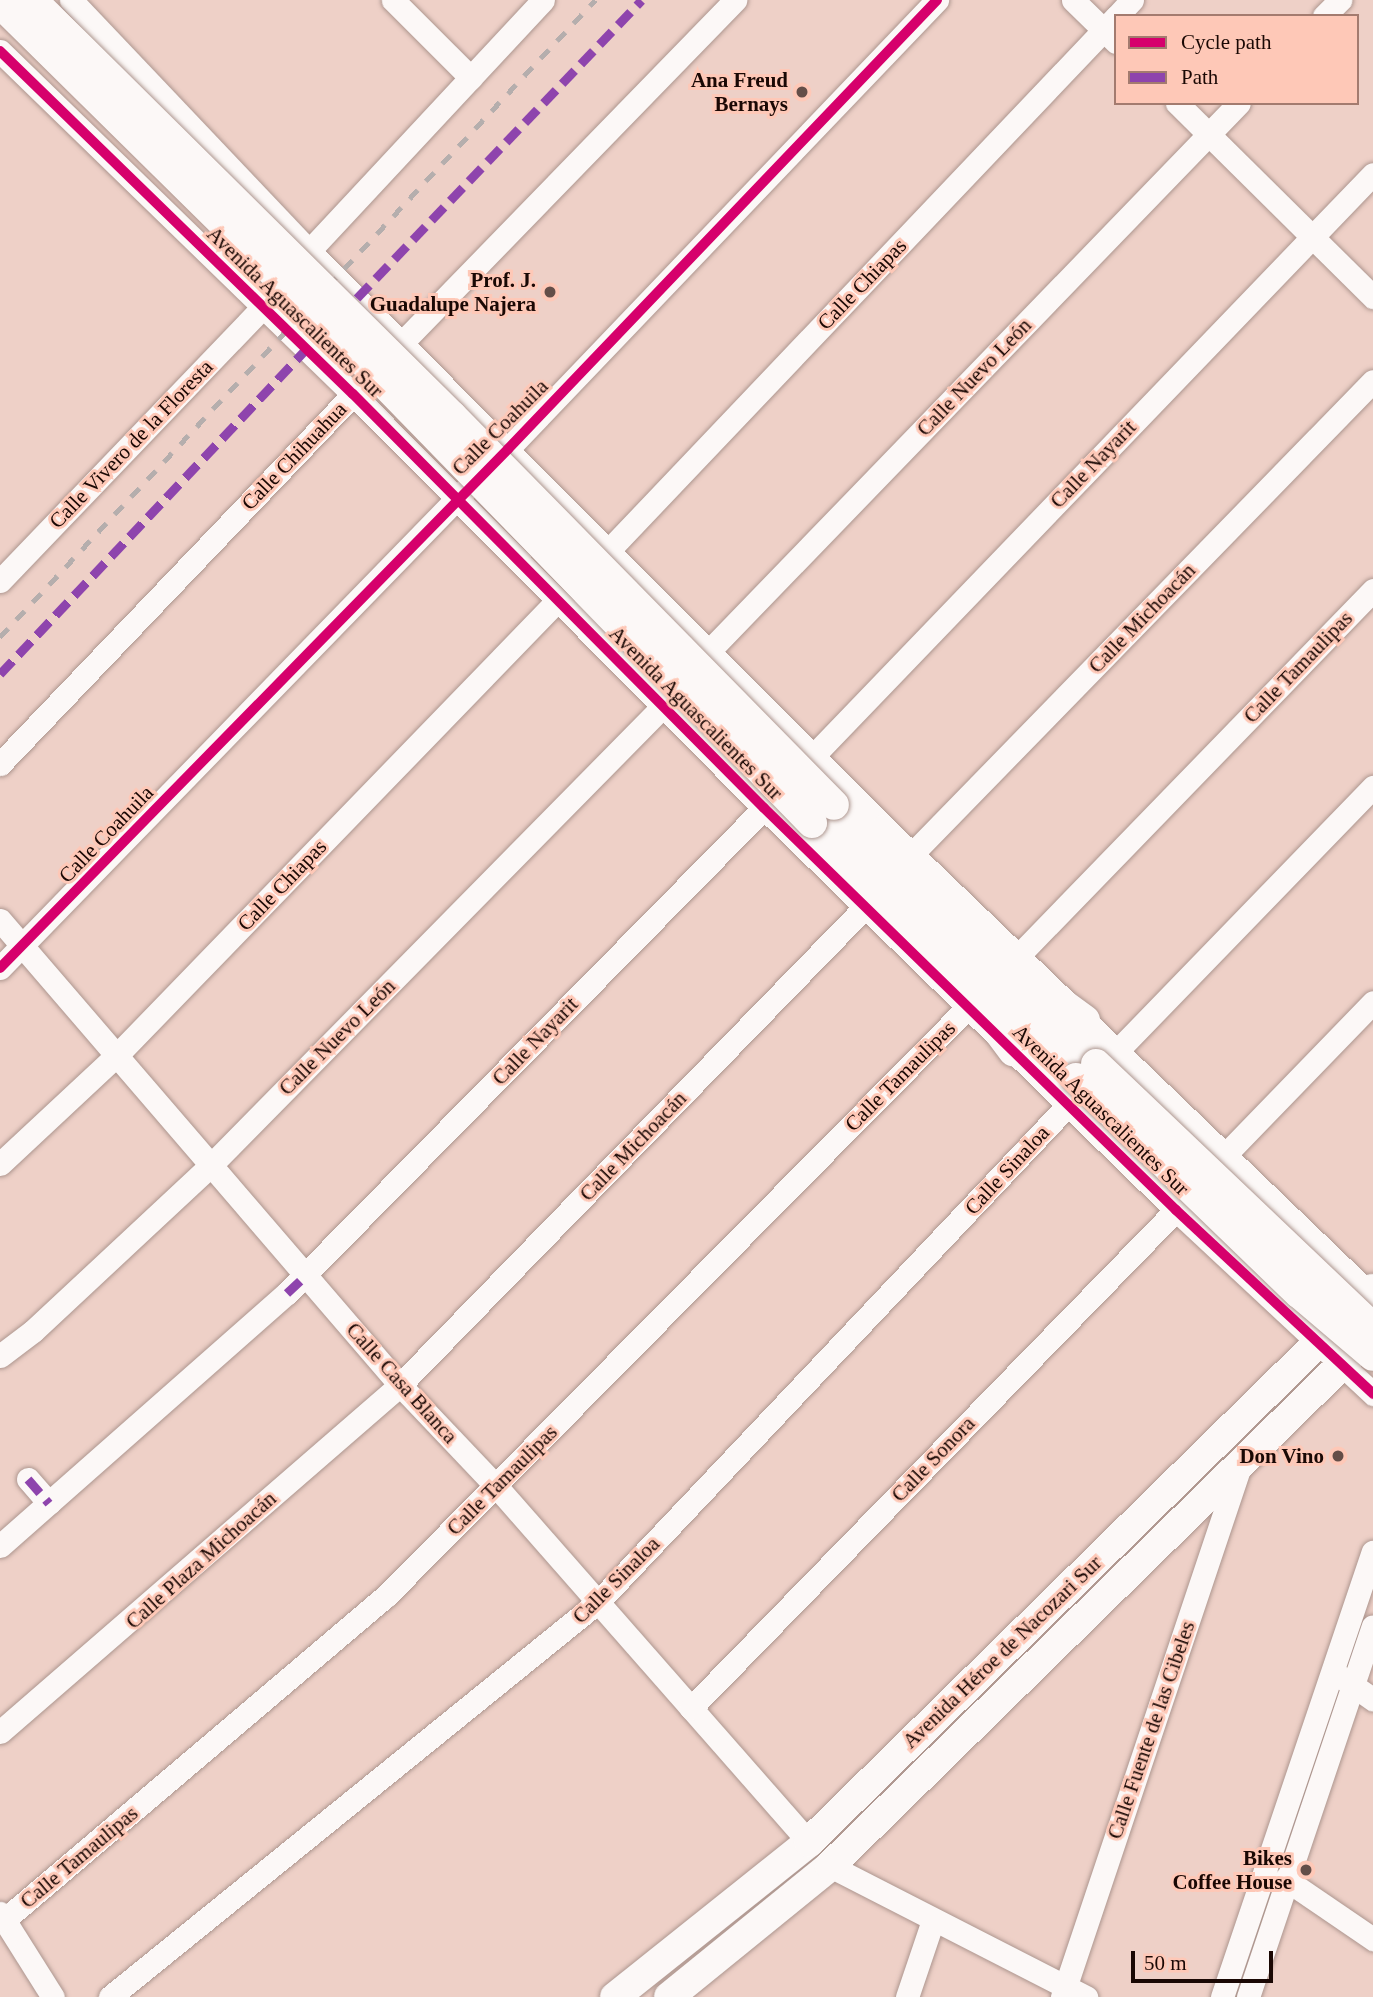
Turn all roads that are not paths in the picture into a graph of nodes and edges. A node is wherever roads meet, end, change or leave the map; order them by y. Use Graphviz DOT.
graph roads {
  1 [pos="32,0"];
  2 [pos="71,0"];
  3 [pos="393,0"];
  4 [pos="544,0"];
  5 [pos="735,0"];
  6 [pos="937,0"];
  7 [pos="1073,0"];
  8 [pos="1340,0"];
  9 [pos="0,3"];
  10 [pos="1326,14"];
  11 [pos="1113,26"];
  12 [pos="0,51"];
  13 [pos="471,78"];
  14 [pos="1179,105"];
  15 [pos="1238,105"];
  16 [pos="1209,135"];
  17 [pos="221,158"];
  18 [pos="1373,174"];
  19 [pos="167,213"];
  20 [pos="1312,237"];
  21 [pos="309,251"];
  22 [pos="1373,297"];
  23 [pos="263,307"];
  24 [pos="402,343"];
  25 [pos="1373,382"];
  26 [pos="353,394"];
  27 [pos="508,449"];
  28 [pos="456,499"];
  29 [pos="608,551"];
  30 [pos="0,581"];
  31 [pos="1373,590"];
  32 [pos="557,601"];
  33 [pos="709,652"];
  34 [pos="663,706"];
  35 [pos="814,755"];
  36 [pos="0,764"];
  37 [pos="1373,787"];
  38 [pos="764,808"];
  39 [pos="823,814"];
  40 [pos="912,854"];
  41 [pos="865,907"];
  42 [pos="0,920"];
  43 [pos="24,948"];
  44 [pos="962,953"];
  45 [pos="1018,956"];
  46 [pos="0,968"];
  47 [pos="1373,1002"];
  48 [pos="968,1007"];
  49 [pos="1085,1020"];
  50 [pos="1013,1051"];
  51 [pos="118,1054"];
  52 [pos="1089,1074"];
  53 [pos="1224,1156"];
  54 [pos="213,1163"];
  55 [pos="0,1164"];
  56 [pos="1176,1210"];
  57 [pos="1331,1258"];
  58 [pos="306,1275"];
  59 [pos="1372,1293"];
  60 [pos="1287,1316"];
  61 [pos="1373,1331"];
  62 [pos="1317,1344"];
  63 [pos="0,1356"];
  64 [pos="1373,1356"];
  65 [pos="1340,1366"];
  66 [pos="400,1385"];
  67 [pos="1373,1394"];
  68 [pos="1240,1463"];
  69 [pos="28,1479"];
  70 [pos="496,1486"];
  71 [pos="49,1503"];
  72 [pos="0,1546"];
  73 [pos="1373,1552"];
  74 [pos="598,1602"];
  75 [pos="1373,1626"];
  76 [pos="1332,1670"];
  77 [pos="1354,1685"];
  78 [pos="1373,1699"];
  79 [pos="691,1708"];
  80 [pos="0,1732"];
  81 [pos="809,1842"];
  82 [pos="830,1866"];
  83 [pos="1285,1879"];
  84 [pos="2,1917"];
  85 [pos="933,1920"];
  86 [pos="751,1929"];
  87 [pos="1373,1939"];
  88 [pos="1063,1992"];
  89 [pos="53,1997"];
  90 [pos="110,1997"];
  91 [pos="615,1997"];
  92 [pos="669,1997"];
  93 [pos="907,1997"];
  94 [pos="1086,1997"];
  95 [pos="1222,1997"];
  96 [pos="1248,1997"];
  1 -- 39 [label="main road, Avenida Aguascalientes Sur, bridge"];
  2 -- 17 [label="street, Avenida Aguascalientes Sur"];
  3 -- 13 [label="street"];
  4 -- 13 [label="street"];
  5 -- 24 [label="street, Calle Chihuahua"];
  6 -- 27 [label="street, Calle Coahuila"];
  7 -- 11 [label="street"];
  8 -- 10 [label="street"];
  9 -- 39 [label="main road, Avenida Aguascalientes Sur, bridge"];
  11 -- 29 [label="street, Calle Chiapas"];
  12 -- 19 [label="street, Avenida Aguascalientes Sur"];
  13 -- 21 [label="street"];
  14 -- 16 [label="street"];
  15 -- 16 [label="street, Calle Nuevo León"];
  16 -- 20 [label="street"];
  16 -- 33 [label="street, Calle Nuevo León"];
  17 -- 19 [label="street"];
  17 -- 21 [label="street, Avenida Aguascalientes Sur"];
  18 -- 20 [label="street, Calle Nayarit"];
  19 -- 23 [label="street, Avenida Aguascalientes Sur"];
  20 -- 22 [label="street"];
  20 -- 35 [label="street, Calle Nayarit"];
  21 -- 24 [label="street, Avenida Aguascalientes Sur"];
  23 -- 26 [label="street, Avenida Aguascalientes Sur"];
  23 -- 30 [label="street, Calle Vivero de la Floresta"];
  24 -- 26 [label="street, Calle Chihuahua"];
  24 -- 27 [label="street, Avenida Aguascalientes Sur"];
  25 -- 40 [label="street, Calle Michoacán"];
  26 -- 28 [label="street, Avenida Aguascalientes Sur"];
  26 -- 36 [label="street, Calle Chihuahua"];
  27 -- 28 [label="street, Calle Coahuila"];
  27 -- 29 [label="street, Avenida Aguascalientes Sur"];
  28 -- 32 [label="street, Avenida Aguascalientes Sur"];
  28 -- 43 [label="street, Calle Coahuila"];
  29 -- 33 [label="street, Avenida Aguascalientes Sur"];
  31 -- 45 [label="street, Calle Tamaulipas"];
  32 -- 34 [label="street, Avenida Aguascalientes Sur"];
  32 -- 51 [label="street, Calle Chiapas"];
  33 -- 35 [label="street, Avenida Aguascalientes Sur"];
  34 -- 38 [label="street, Avenida Aguascalientes Sur"];
  34 -- 54 [label="street, Calle Nuevo León"];
  35 -- 40 [label="street, Avenida Aguascalientes Sur"];
  37 -- 52 [label="street, Calle Sinaloa"];
  38 -- 41 [label="street, Avenida Aguascalientes Sur"];
  38 -- 58 [label="street, Calle Nayarit"];
  39 -- 44 [label="main road, Avenida Aguascalientes Sur"];
  40 -- 45 [label="street, Avenida Aguascalientes Sur"];
  41 -- 48 [label="street, Avenida Aguascalientes Sur"];
  41 -- 66 [label="street, Calle Michoacán"];
  42 -- 43 [label="street, Calle Casa Blanca"];
  43 -- 46 [label="street, Calle Coahuila"];
  43 -- 51 [label="street, Calle Casa Blanca"];
  44 -- 49 [label="main road"];
  44 -- 50 [label="main road"];
  44 -- 52 [label="main road, Avenida Aguascalientes Sur"];
  45 -- 49 [label="street, Avenida Aguascalientes Sur"];
  47 -- 53 [label="street"];
  48 -- 50 [label="street, Avenida Aguascalientes Sur"];
  48 -- 70 [label="street, Calle Tamaulipas"];
  49 -- 52 [label="street, Avenida Aguascalientes Sur"];
  50 -- 52 [label="street, Avenida Aguascalientes Sur"];
  51 -- 54 [label="street, Calle Casa Blanca"];
  51 -- 55 [label="street, Calle Chiapas"];
  52 -- 53 [label="street, Avenida Aguascalientes Sur"];
  52 -- 56 [label="street, Avenida Aguascalientes Sur"];
  52 -- 61 [label="main road, Avenida Aguascalientes Sur, bridge"];
  52 -- 64 [label="main road, Avenida Aguascalientes Sur, bridge"];
  52 -- 74 [label="street, Calle Sinaloa"];
  53 -- 57 [label="street, Avenida Aguascalientes Sur"];
  54 -- 58 [label="street, Calle Casa Blanca"];
  54 -- 63 [label="street, Calle Nuevo León"];
  56 -- 60 [label="street, Avenida Aguascalientes Sur"];
  56 -- 79 [label="street, Calle Sonora"];
  57 -- 59 [label="street, Avenida Aguascalientes Sur"];
  57 -- 60 [label="street"];
  58 -- 66 [label="street, Calle Casa Blanca"];
  58 -- 71 [label="street, Calle Nayarit"];
  59 -- 62 [label="main road, Avenida Héroe de Nacozari Sur"];
  60 -- 62 [label="street, Avenida Aguascalientes Sur"];
  61 -- 65 [label="main road, Avenida Héroe de Nacozari Sur"];
  62 -- 65 [label="street, Avenida Aguascalientes Sur"];
  62 -- 81 [label="main road, Avenida Héroe de Nacozari Sur"];
  65 -- 67 [label="street, Avenida Aguascalientes Sur"];
  65 -- 68 [label="main road, Avenida Héroe de Nacozari Sur"];
  66 -- 70 [label="street, Calle Casa Blanca"];
  66 -- 80 [label="street, Calle Plaza Michoacán"];
  68 -- 82 [label="main road, Avenida Héroe de Nacozari Sur"];
  68 -- 88 [label="street, Calle Fuente de las Cibeles"];
  69 -- 71 [label="street"];
  70 -- 74 [label="street, Calle Casa Blanca"];
  70 -- 84 [label="street, Calle Tamaulipas"];
  71 -- 72 [label="street, Calle Nayarit"];
  73 -- 76 [label="street"];
  74 -- 79 [label="street, Calle Casa Blanca"];
  74 -- 90 [label="street, Calle Sinaloa"];
  75 -- 77 [label="street"];
  76 -- 77 [label="street"];
  76 -- 95 [label="street"];
  77 -- 78 [label="street"];
  77 -- 83 [label="street"];
  79 -- 81 [label="street, Calle Casa Blanca"];
  81 -- 86 [label="main road"];
  81 -- 91 [label="main road, Avenida Héroe de Nacozari Sur"];
  82 -- 85 [label="street"];
  82 -- 86 [label="main road, Avenida Héroe de Nacozari Sur"];
  83 -- 87 [label="street"];
  83 -- 96 [label="street"];
  84 -- 89 [label="street"];
  85 -- 88 [label="street"];
  85 -- 93 [label="street"];
  86 -- 92 [label="main road, Avenida Héroe de Nacozari Sur"];
  88 -- 94 [label="street"];
}
